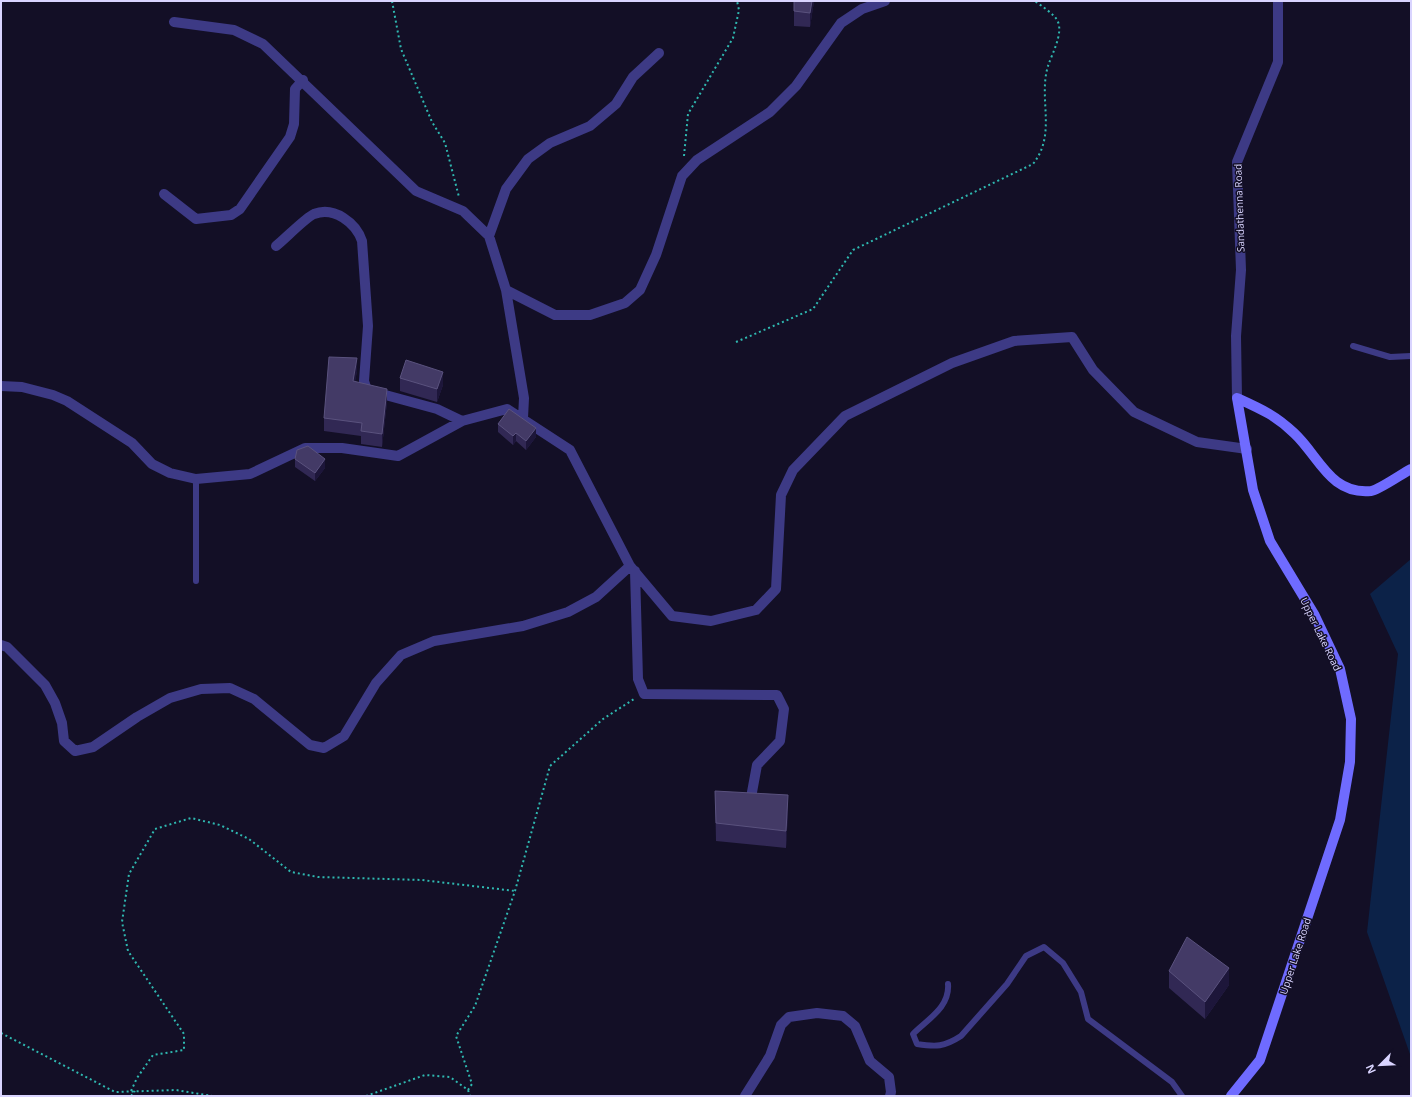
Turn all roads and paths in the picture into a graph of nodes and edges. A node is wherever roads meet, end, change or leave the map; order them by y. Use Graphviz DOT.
graph roads {
  1 [pos="392,1"];
  2 [pos="737,1"];
  3 [pos="885,1"];
  4 [pos="1035,1"];
  5 [pos="1278,1"];
  6 [pos="174,22"];
  7 [pos="658,53"];
  8 [pos="302,80"];
  9 [pos="682,176"];
  10 [pos="164,194"];
  11 [pos="463,211"];
  12 [pos="489,236"];
  13 [pos="276,246"];
  14 [pos="506,290"];
  15 [pos="736,342"];
  16 [pos="1353,346"];
  17 [pos="1411,356"];
  18 [pos="1,386"];
  19 [pos="1237,398"];
  20 [pos="523,418"];
  21 [pos="462,421"];
  22 [pos="1247,449"];
  23 [pos="1411,469"];
  24 [pos="196,479"];
  25 [pos="632,569"];
  26 [pos="196,581"];
  27 [pos="1,645"];
  28 [pos="644,694"];
  29 [pos="750,803"];
  30 [pos="515,891"];
  31 [pos="948,984"];
  32 [pos="1,1033"];
  33 [pos="468,1090"];
  34 [pos="131,1091"];
  35 [pos="135,1091"];
  36 [pos="131,1096"];
  37 [pos="212,1096"];
  38 [pos="366,1096"];
  39 [pos="470,1096"];
  40 [pos="745,1096"];
  41 [pos="890,1096"];
  42 [pos="1182,1096"];
  43 [pos="1231,1096"];
  1 -- 11 [label="path"];
  2 -- 9 [label="path"];
  3 -- 9 [label="street"];
  4 -- 15 [label="path"];
  5 -- 19 [label="street, Sandathenna Road"];
  6 -- 8 [label="street"];
  7 -- 12 [label="street"];
  8 -- 10 [label="street"];
  8 -- 11 [label="street"];
  9 -- 14 [label="street"];
  11 -- 12 [label="street"];
  12 -- 14 [label="street"];
  13 -- 21 [label="street"];
  14 -- 20 [label="street"];
  16 -- 17 [label="lane"];
  18 -- 24 [label="street"];
  19 -- 22 [label="street, Upper Lake Road"];
  19 -- 23 [label="street"];
  20 -- 21 [label="street"];
  20 -- 25 [label="street"];
  21 -- 24 [label="street"];
  22 -- 25 [label="street"];
  22 -- 43 [label="street, Upper Lake Road"];
  24 -- 26 [label="lane"];
  25 -- 27 [label="street"];
  25 -- 28 [label="street"];
  28 -- 29 [label="street"];
  28 -- 30 [label="path"];
  30 -- 33 [label="path"];
  30 -- 34 [label="path"];
  31 -- 42 [label="lane"];
  32 -- 34 [label="path"];
  33 -- 38 [label="path"];
  33 -- 39 [label="path"];
  34 -- 35 [label="path"];
  35 -- 36 [label="path"];
  35 -- 37 [label="path"];
  40 -- 41 [label="street"];
}
